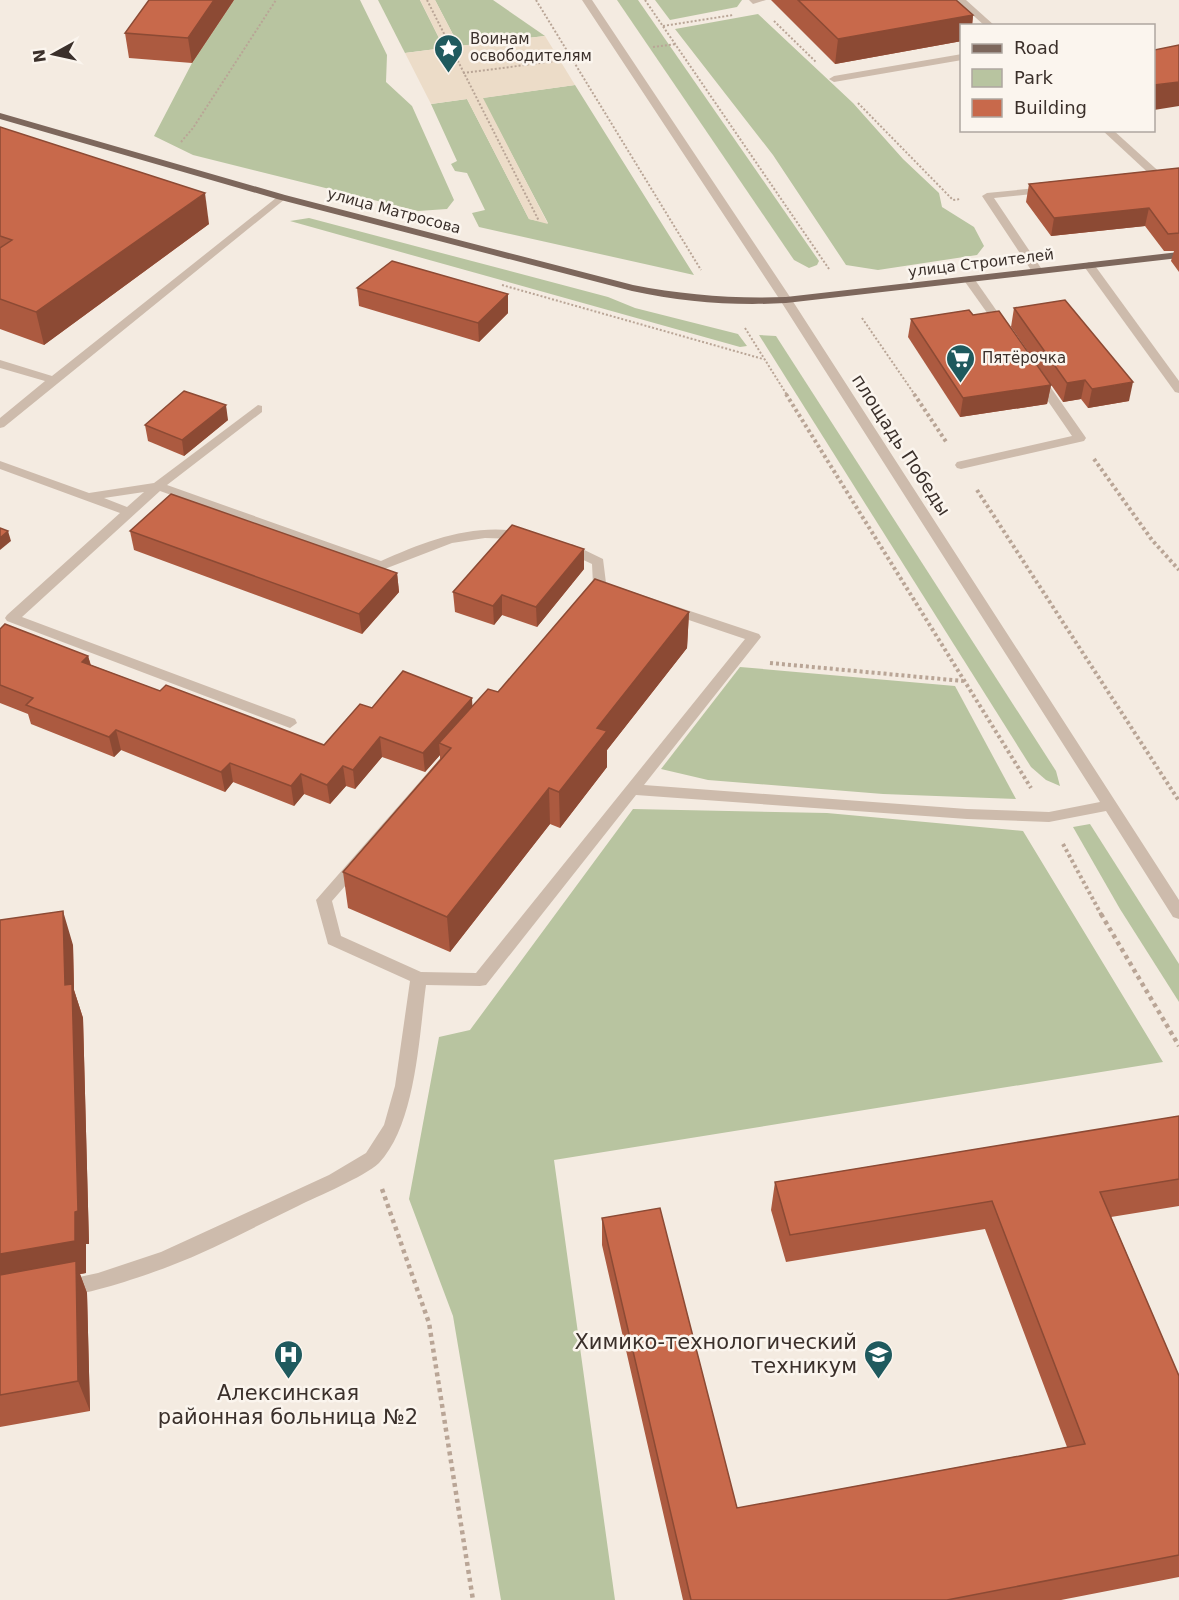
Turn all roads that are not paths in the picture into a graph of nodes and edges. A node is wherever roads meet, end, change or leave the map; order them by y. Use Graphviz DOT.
graph roads {
  1 [pos="587,0"];
  2 [pos="961,0"];
  3 [pos="988,24"];
  4 [pos="960,57"];
  5 [pos="834,80"];
  6 [pos="0,116"];
  7 [pos="1109,132"];
  8 [pos="1160,179"];
  9 [pos="1057,189"];
  10 [pos="281,197"];
  11 [pos="1179,255"];
  12 [pos="1089,265"];
  13 [pos="1037,271"];
  14 [pos="969,279"];
  15 [pos="786,300"];
  16 [pos="1014,343"];
  17 [pos="0,364"];
  18 [pos="1034,372"];
  19 [pos="53,380"];
  20 [pos="1179,389"];
  21 [pos="258,409"];
  22 [pos="0,424"];
  23 [pos="0,465"];
  24 [pos="961,465"];
  25 [pos="158,486"];
  26 [pos="89,497"];
  27 [pos="129,512"];
  28 [pos="600,585"];
  29 [pos="290,723"];
  30 [pos="631,789"];
  31 [pos="1110,805"];
  32 [pos="1179,913"];
  33 [pos="419,978"];
  34 [pos="45,1291"];
  1 -- 15 [label="street, площадь Победы"];
  2 -- 3 [label="street"];
  4 -- 5 [label="street"];
  6 -- 10 [label="main road, улица Матросова"];
  7 -- 8 [label="street"];
  9 -- 13 [label="street"];
  10 -- 15 [label="main road, улица Матросова"];
  10 -- 19 [label="street"];
  11 -- 12 [label="main road, улица Строителей"];
  12 -- 13 [label="main road, улица Строителей"];
  12 -- 20 [label="street"];
  13 -- 14 [label="main road, улица Строителей"];
  14 -- 15 [label="main road, улица Строителей"];
  14 -- 16 [label="street"];
  15 -- 31 [label="street, площадь Победы"];
  17 -- 19 [label="street"];
  18 -- 24 [label="street"];
  19 -- 22 [label="street"];
  21 -- 25 [label="street"];
  23 -- 26 [label="street"];
  25 -- 26 [label="street"];
  25 -- 27 [label="street"];
  25 -- 28 [label="street"];
  26 -- 27 [label="street"];
  27 -- 29 [label="street"];
  28 -- 30 [label="street"];
  28 -- 33 [label="street"];
  30 -- 31 [label="street"];
  30 -- 33 [label="street"];
  31 -- 32 [label="street, площадь Победы"];
  33 -- 34 [label="street"];
}
